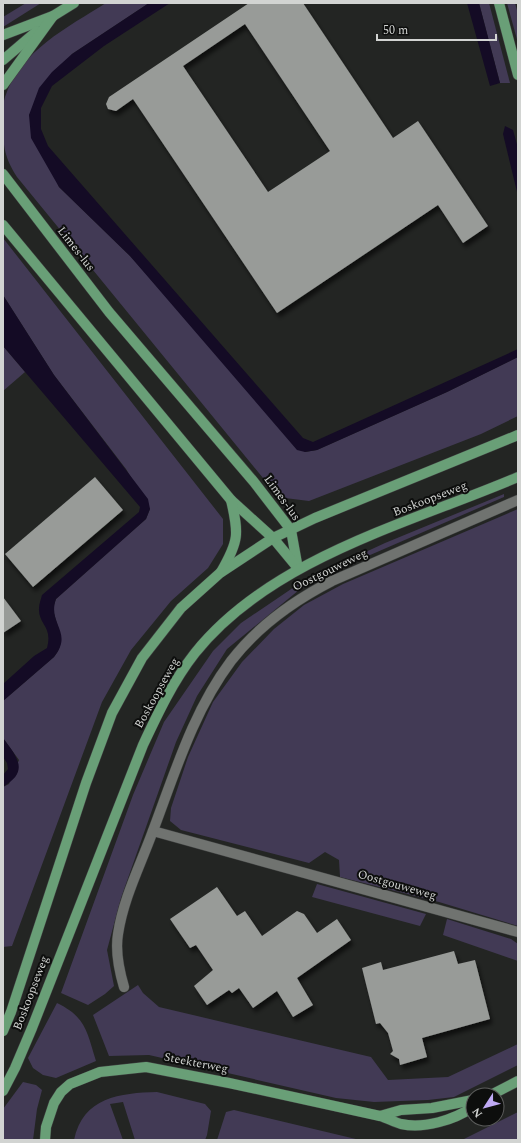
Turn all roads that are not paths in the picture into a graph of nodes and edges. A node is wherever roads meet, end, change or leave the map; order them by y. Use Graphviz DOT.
graph roads {
  1 [pos="74,3"];
  2 [pos="498,3"];
  3 [pos="53,16"];
  4 [pos="6,35"];
  5 [pos="3,60"];
  6 [pos="518,75"];
  7 [pos="3,85"];
  8 [pos="3,174"];
  9 [pos="3,225"];
  10 [pos="518,435"];
  11 [pos="518,478"];
  12 [pos="231,500"];
  13 [pos="518,500"];
  14 [pos="291,530"];
  15 [pos="273,538"];
  16 [pos="298,569"];
  17 [pos="220,573"];
  18 [pos="153,831"];
  19 [pos="518,932"];
  20 [pos="124,987"];
  21 [pos="3,1031"];
  22 [pos="518,1081"];
  23 [pos="505,1088"];
  24 [pos="3,1091"];
  25 [pos="465,1102"];
  26 [pos="465,1112"];
  27 [pos="380,1116"];
  28 [pos="45,1140"];
  1 -- 3 [label="main road"];
  2 -- 6 [label="main road"];
  3 -- 4 [label="main road"];
  3 -- 5 [label="main road"];
  3 -- 7 [label="main road"];
  8 -- 14 [label="main road, Limes-lus"];
  9 -- 12 [label="main road"];
  10 -- 14 [label="main road, Boskoopseweg"];
  11 -- 16 [label="main road, Boskoopseweg"];
  12 -- 15 [label="main road"];
  12 -- 17 [label="main road"];
  13 -- 18 [label="street, Oostgouweweg"];
  14 -- 15 [label="main road, Boskoopseweg"];
  14 -- 16 [label="main road, Limes-lus"];
  15 -- 16 [label="main road"];
  15 -- 17 [label="main road, Boskoopseweg"];
  16 -- 24 [label="main road, Boskoopseweg"];
  17 -- 21 [label="main road, Boskoopseweg"];
  18 -- 19 [label="street, Oostgouweweg"];
  18 -- 20 [label="street, Oostgouweweg"];
  22 -- 23 [label="main road"];
  25 -- 27 [label="main road, Steekterweg"];
  26 -- 27 [label="main road, Steekterweg"];
  27 -- 28 [label="main road, Steekterweg"];
}
